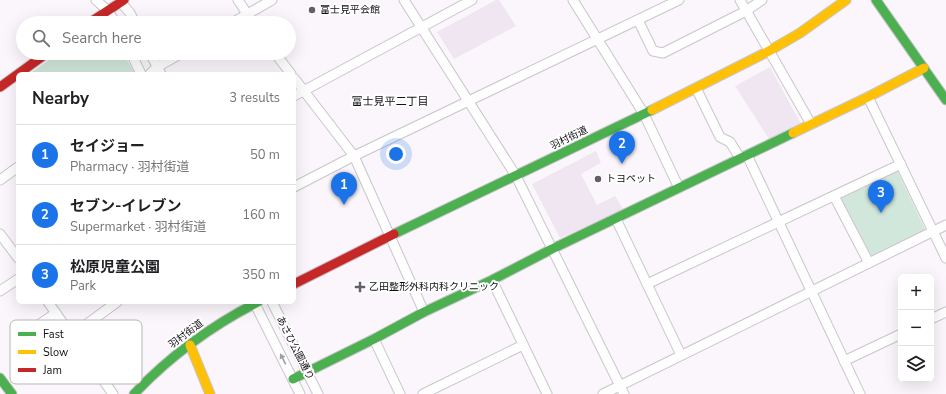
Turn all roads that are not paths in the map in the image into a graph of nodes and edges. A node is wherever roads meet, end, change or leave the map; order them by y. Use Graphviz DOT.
graph roads {
  1 [pos="96,0"];
  2 [pos="238,0"];
  3 [pos="272,0"];
  4 [pos="404,0"];
  5 [pos="472,0"];
  6 [pos="573,0"];
  7 [pos="679,0"];
  8 [pos="740,0"];
  9 [pos="762,0"];
  10 [pos="846,0"];
  11 [pos="876,0"];
  12 [pos="121,1"];
  13 [pos="107,10"];
  14 [pos="746,11"];
  15 [pos="247,14"];
  16 [pos="99,16"];
  17 [pos="111,16"];
  18 [pos="132,16"];
  19 [pos="244,16"];
  20 [pos="638,20"];
  21 [pos="421,27"];
  22 [pos="598,39"];
  23 [pos="769,51"];
  24 [pos="40,60"];
  25 [pos="135,60"];
  26 [pos="154,60"];
  27 [pos="173,60"];
  28 [pos="280,60"];
  29 [pos="924,68"];
  30 [pos="28,71"];
  31 [pos="159,71"];
  32 [pos="141,72"];
  33 [pos="289,72"];
  34 [pos="16,78"];
  35 [pos="296,81"];
  36 [pos="0,87"];
  37 [pos="696,88"];
  38 [pos="304,91"];
  39 [pos="296,95"];
  40 [pos="868,96"];
  41 [pos="946,100"];
  42 [pos="470,102"];
  43 [pos="644,114"];
  44 [pos="811,124"];
  45 [pos="354,156"];
  46 [pos="744,157"];
  47 [pos="901,164"];
  48 [pos="16,168"];
  49 [pos="516,176"];
  50 [pos="0,180"];
  51 [pos="296,186"];
  52 [pos="679,188"];
  53 [pos="834,196"];
  54 [pos="616,219"];
  55 [pos="778,222"];
  56 [pos="946,225"];
  57 [pos="933,232"];
  58 [pos="0,234"];
  59 [pos="389,236"];
  60 [pos="552,249"];
  61 [pos="16,255"];
  62 [pos="946,258"];
  63 [pos="869,263"];
  64 [pos="16,280"];
  65 [pos="492,280"];
  66 [pos="296,283"];
  67 [pos="647,284"];
  68 [pos="0,291"];
  69 [pos="811,291"];
  70 [pos="49,304"];
  71 [pos="114,304"];
  72 [pos="253,304"];
  73 [pos="256,304"];
  74 [pos="273,304"];
  75 [pos="424,312"];
  76 [pos="946,312"];
  77 [pos="56,313"];
  78 [pos="934,318"];
  79 [pos="46,320"];
  80 [pos="61,320"];
  81 [pos="92,320"];
  82 [pos="898,335"];
  83 [pos="374,339"];
  84 [pos="190,345"];
  85 [pos="523,345"];
  86 [pos="681,355"];
  87 [pos="844,361"];
  88 [pos="308,372"];
  89 [pos="0,378"];
  90 [pos="293,379"];
  91 [pos="106,384"];
  92 [pos="622,390"];
  93 [pos="12,394"];
  94 [pos="113,394"];
  95 [pos="134,394"];
  96 [pos="210,394"];
  97 [pos="300,394"];
  98 [pos="318,394"];
  99 [pos="400,394"];
  100 [pos="423,394"];
  101 [pos="547,394"];
  102 [pos="603,394"];
  103 [pos="860,394"];
  1 -- 13 [label="street"];
  2 -- 15 [label="street"];
  3 -- 15 [label="street"];
  4 -- 21 [label="street"];
  5 -- 21 [label="street"];
  6 -- 22 [label="street"];
  7 -- 20 [label="street"];
  8 -- 14 [label="street"];
  9 -- 14 [label="street"];
  10 -- 23 [label="street, 羽村街道"];
  11 -- 29 [label="street"];
  12 -- 13 [label="street"];
  12 -- 18 [label="street"];
  13 -- 16 [label="street"];
  13 -- 17 [label="street"];
  14 -- 20 [label="street"];
  14 -- 23 [label="street"];
  15 -- 19 [label="street"];
  20 -- 22 [label="street"];
  21 -- 38 [label="street"];
  21 -- 42 [label="street"];
  22 -- 42 [label="street"];
  22 -- 43 [label="street"];
  23 -- 37 [label="street, 羽村街道"];
  23 -- 44 [label="street"];
  24 -- 30 [label="street"];
  25 -- 32 [label="street"];
  26 -- 31 [label="street"];
  27 -- 31 [label="street"];
  28 -- 33 [label="street"];
  29 -- 40 [label="street"];
  29 -- 41 [label="street"];
  34 -- 36 [label="street"];
  35 -- 38 [label="street"];
  37 -- 43 [label="street, 羽村街道"];
  37 -- 46 [label="street"];
  38 -- 39 [label="street"];
  38 -- 45 [label="street"];
  40 -- 44 [label="street"];
  40 -- 47 [label="street"];
  42 -- 45 [label="street"];
  42 -- 49 [label="street"];
  43 -- 49 [label="street, 羽村街道"];
  43 -- 52 [label="street"];
  44 -- 46 [label="street"];
  45 -- 51 [label="street"];
  45 -- 59 [label="street"];
  46 -- 52 [label="street"];
  46 -- 55 [label="street"];
  47 -- 53 [label="street"];
  47 -- 57 [label="street"];
  48 -- 50 [label="street"];
  49 -- 59 [label="street, 羽村街道"];
  49 -- 60 [label="street"];
  52 -- 54 [label="street"];
  53 -- 55 [label="street"];
  53 -- 63 [label="street"];
  54 -- 60 [label="street"];
  54 -- 67 [label="street"];
  55 -- 67 [label="street"];
  55 -- 69 [label="street"];
  56 -- 57 [label="street"];
  57 -- 62 [label="street"];
  57 -- 63 [label="street"];
  58 -- 61 [label="street"];
  59 -- 66 [label="street, 羽村街道"];
  59 -- 75 [label="street"];
  60 -- 65 [label="street"];
  60 -- 92 [label="street"];
  63 -- 69 [label="street"];
  64 -- 68 [label="street"];
  65 -- 75 [label="street"];
  65 -- 85 [label="street"];
  67 -- 86 [label="street"];
  69 -- 86 [label="street"];
  69 -- 87 [label="street"];
  70 -- 77 [label="street"];
  71 -- 81 [label="street"];
  72 -- 84 [label="street, 羽村街道"];
  90 -- 73 [label="street, あさひ公園通り, one-way"];
  74 -- 88 [label="street, あさひ公園通り"];
  75 -- 83 [label="street"];
  76 -- 78 [label="street"];
  77 -- 79 [label="street"];
  77 -- 80 [label="street"];
  82 -- 87 [label="street"];
  83 -- 88 [label="street"];
  83 -- 99 [label="street"];
  84 -- 95 [label="street, 羽村街道"];
  84 -- 96 [label="street"];
  85 -- 100 [label="street"];
  85 -- 101 [label="street"];
  86 -- 92 [label="street"];
  87 -- 103 [label="street"];
  88 -- 90 [label="street"];
  88 -- 98 [label="street, あさひ公園通り"];
  89 -- 93 [label="street"];
  90 -- 97 [label="street, あさひ公園通り"];
  91 -- 94 [label="street"];
  92 -- 102 [label="street"];
}
